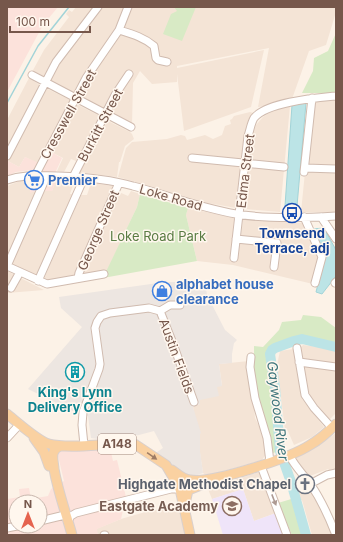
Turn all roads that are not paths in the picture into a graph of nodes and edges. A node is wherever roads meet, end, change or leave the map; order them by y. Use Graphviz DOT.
graph roads {
  1 [pos="98,7"];
  2 [pos="128,7"];
  3 [pos="118,31"];
  4 [pos="134,38"];
  5 [pos="167,62"];
  6 [pos="129,74"];
  7 [pos="32,75"];
  8 [pos="45,82"];
  9 [pos="336,96"];
  10 [pos="75,98"];
  11 [pos="312,98"];
  12 [pos="105,114"];
  13 [pos="131,128"];
  14 [pos="7,156"];
  15 [pos="192,158"];
  16 [pos="246,164"];
  17 [pos="284,167"];
  18 [pos="336,169"];
  19 [pos="35,176"];
  20 [pos="46,176"];
  21 [pos="73,177"];
  22 [pos="84,178"];
  23 [pos="7,180"];
  24 [pos="119,183"];
  25 [pos="240,214"];
  26 [pos="336,216"];
  27 [pos="304,217"];
  28 [pos="321,217"];
  29 [pos="236,239"];
  30 [pos="336,239"];
  31 [pos="234,258"];
  32 [pos="7,266"];
  33 [pos="274,268"];
  34 [pos="20,272"];
  35 [pos="104,274"];
  36 [pos="78,278"];
  37 [pos="38,281"];
  38 [pos="315,283"];
  39 [pos="11,288"];
  40 [pos="180,305"];
  41 [pos="160,311"];
  42 [pos="297,348"];
  43 [pos="251,357"];
  44 [pos="299,362"];
  45 [pos="336,367"];
  46 [pos="194,402"];
  47 [pos="7,414"];
  48 [pos="334,426"];
  49 [pos="23,427"];
  50 [pos="7,438"];
  51 [pos="84,445"];
  52 [pos="61,446"];
  53 [pos="289,455"];
  54 [pos="270,462"];
  55 [pos="166,465"];
  56 [pos="261,466"];
  57 [pos="336,473"];
  58 [pos="218,477"];
  59 [pos="57,482"];
  60 [pos="310,484"];
  61 [pos="180,489"];
  62 [pos="184,510"];
  63 [pos="67,518"];
  64 [pos="48,520"];
  65 [pos="334,525"];
  66 [pos="72,535"];
  67 [pos="190,535"];
  68 [pos="287,535"];
  69 [pos="336,535"];
  1 -- 8 [label="street"];
  2 -- 3 [label="street, Cresswell Street"];
  3 -- 4 [label="street"];
  3 -- 5 [label="street"];
  3 -- 10 [label="street, Cresswell Street"];
  6 -- 12 [label="street, Burkitt Street"];
  7 -- 8 [label="street"];
  8 -- 10 [label="street"];
  8 -- 14 [label="street"];
  9 -- 11 [label="street, Edma Street"];
  10 -- 12 [label="street"];
  10 -- 19 [label="street, Cresswell Street"];
  11 -- 16 [label="street, Edma Street"];
  11 -- 18 [label="street"];
  12 -- 13 [label="street"];
  12 -- 21 [label="street, Burkitt Street"];
  15 -- 16 [label="street"];
  16 -- 17 [label="street"];
  16 -- 25 [label="street, Edma Street"];
  19 -- 20 [label="street, Loke Road"];
  19 -- 23 [label="street, Loke Road"];
  20 -- 21 [label="street, Loke Road"];
  20 -- 32 [label="street"];
  21 -- 22 [label="street, Loke Road"];
  22 -- 24 [label="street, Loke Road"];
  22 -- 37 [label="street"];
  24 -- 25 [label="street, Loke Road"];
  24 -- 36 [label="street, George Street"];
  25 -- 27 [label="street, Loke Road"];
  25 -- 29 [label="street, Edma Street"];
  26 -- 28 [label="street, Loke Road"];
  27 -- 28 [label="street, Loke Road"];
  27 -- 38 [label="street"];
  28 -- 30 [label="street"];
  29 -- 31 [label="street, Edma Street"];
  29 -- 33 [label="street"];
  32 -- 34 [label="street"];
  34 -- 37 [label="street"];
  34 -- 39 [label="street"];
  35 -- 36 [label="street"];
  36 -- 37 [label="street"];
  40 -- 41 [label="street, Austin Fields"];
  41 -- 46 [label="street, Austin Fields"];
  41 -- 51 [label="street, Austin Fields"];
  42 -- 44 [label="street"];
  43 -- 54 [label="street"];
  44 -- 45 [label="street"];
  44 -- 48 [label="street"];
  47 -- 49 [label="main road"];
  48 -- 53 [label="main road, A148"];
  49 -- 50 [label="street"];
  49 -- 52 [label="main road"];
  49 -- 59 [label="main road"];
  51 -- 52 [label="main road, A148"];
  51 -- 55 [label="main road, A148, one-way"];
  52 -- 59 [label="main road"];
  53 -- 54 [label="main road, A148"];
  53 -- 60 [label="street"];
  54 -- 56 [label="main road, A148"];
  55 -- 58 [label="main road, A148"];
  55 -- 61 [label="main road, A148"];
  56 -- 58 [label="main road, A148"];
  56 -- 68 [label="street, one-way"];
  57 -- 60 [label="street"];
  58 -- 62 [label="main road, A148"];
  59 -- 63 [label="main road"];
  60 -- 65 [label="street"];
  61 -- 62 [label="main road, A148"];
  61 -- 63 [label="street"];
  62 -- 67 [label="main road, A148"];
  63 -- 64 [label="street"];
  63 -- 66 [label="main road"];
  65 -- 69 [label="street"];
}
